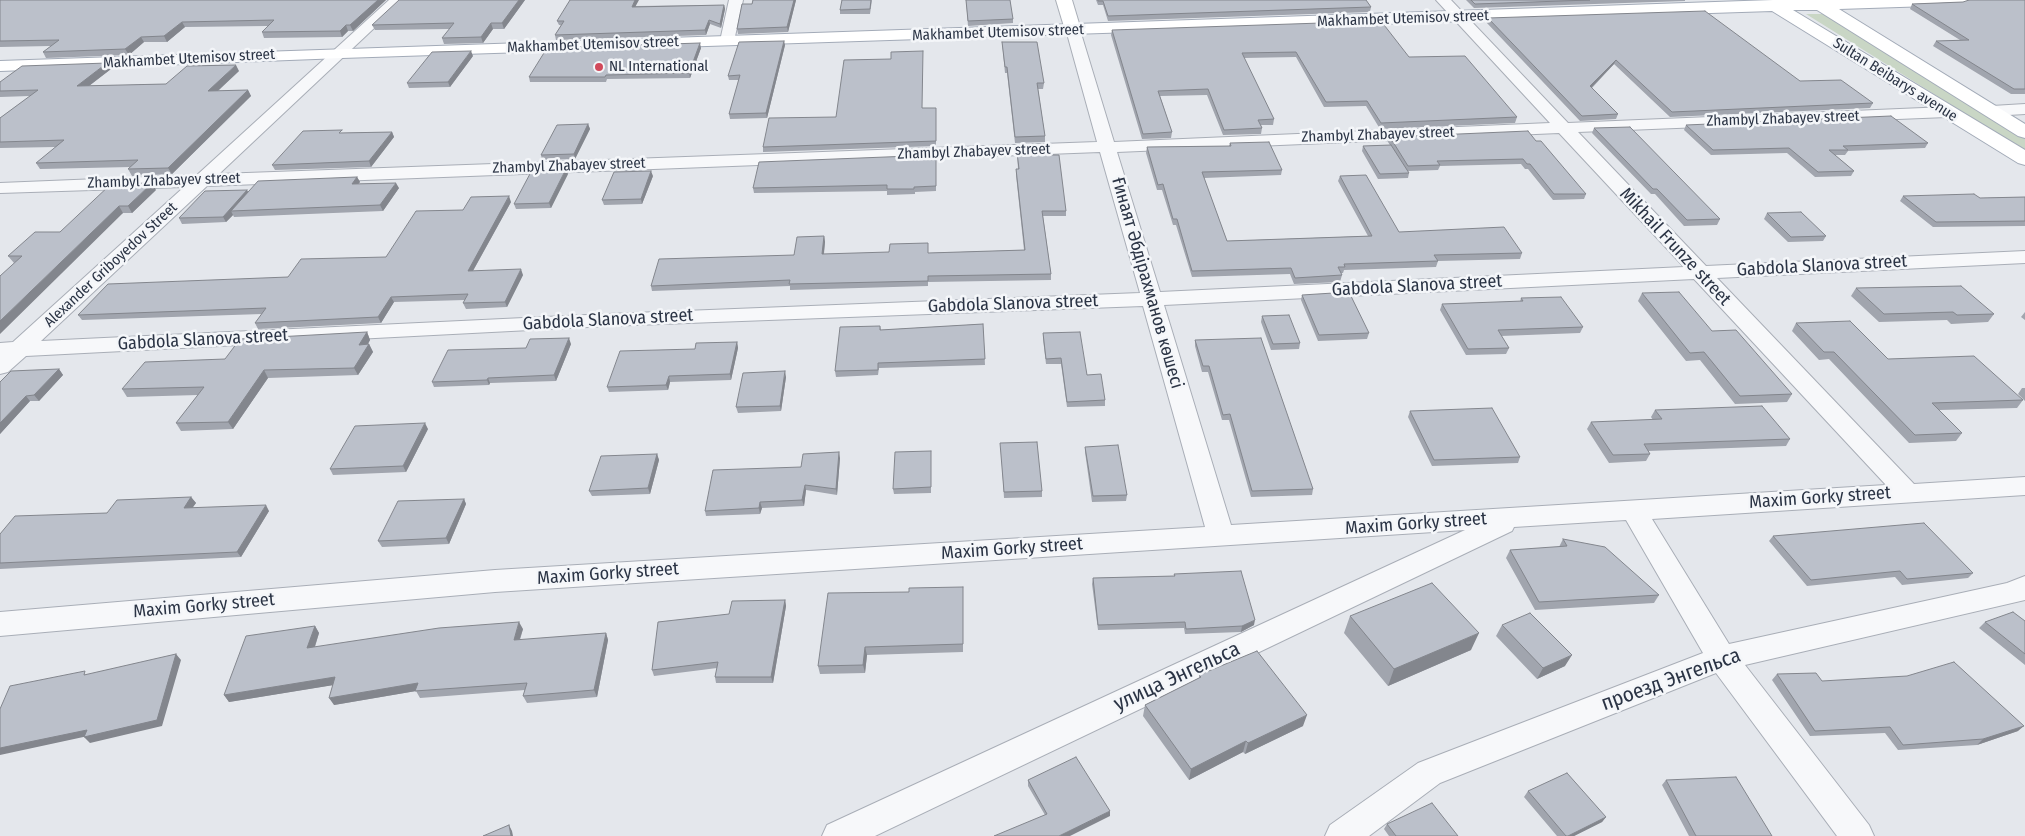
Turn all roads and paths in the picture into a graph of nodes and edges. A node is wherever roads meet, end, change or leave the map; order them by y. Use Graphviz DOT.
graph roads {
  1 [pos="397,0"];
  2 [pos="736,0"];
  3 [pos="1064,0"];
  4 [pos="1443,0"];
  5 [pos="1960,0"];
  6 [pos="1817,2"];
  7 [pos="1770,3"];
  8 [pos="1459,17"];
  9 [pos="1073,30"];
  10 [pos="727,41"];
  11 [pos="342,52"];
  12 [pos="0,66"];
  13 [pos="36,66"];
  14 [pos="0,73"];
  15 [pos="2025,109"];
  16 [pos="1992,111"];
  17 [pos="1948,112"];
  18 [pos="1563,128"];
  19 [pos="2025,132"];
  20 [pos="1107,147"];
  21 [pos="2025,159"];
  22 [pos="204,179"];
  23 [pos="0,188"];
  24 [pos="2025,257"];
  25 [pos="1700,272"];
  26 [pos="1152,299"];
  27 [pos="10,350"];
  28 [pos="0,367"];
  29 [pos="2025,486"];
  30 [pos="1908,493"];
  31 [pos="1633,510"];
  32 [pos="1516,518"];
  33 [pos="1221,536"];
  34 [pos="2025,587"];
  35 [pos="0,624"];
  36 [pos="1722,658"];
  37 [pos="839,836"];
  38 [pos="1342,836"];
  39 [pos="1857,836"];
  1 -- 11 [label="street, Alexander Griboyedov Street"];
  2 -- 10 [label="street"];
  3 -- 9 [label="main road"];
  4 -- 8 [label="street, Mikhail Frunze street"];
  5 -- 6 [label="main road, Makhambet Utemisov street"];
  6 -- 7 [label="main road, Makhambet Utemisov street"];
  6 -- 16 [label="main road, Sultan Beibarys avenue"];
  7 -- 8 [label="main road, Makhambet Utemisov street"];
  7 -- 17 [label="main road, Sultan Beibarys avenue"];
  8 -- 9 [label="main road, Makhambet Utemisov street"];
  8 -- 18 [label="street, Mikhail Frunze street"];
  9 -- 10 [label="main road, Makhambet Utemisov street"];
  9 -- 20 [label="street, Ғинаят Әбдірахманов көшесі"];
  10 -- 11 [label="main road, Makhambet Utemisov street"];
  11 -- 13 [label="main road, Makhambet Utemisov street"];
  11 -- 22 [label="street, Alexander Griboyedov Street"];
  12 -- 13 [label="main road, Makhambet Utemisov street"];
  13 -- 14 [label="main road, Makhambet Utemisov street"];
  15 -- 16 [label="street"];
  16 -- 19 [label="main road, Sultan Beibarys avenue"];
  17 -- 18 [label="street, Zhambyl Zhabayev street"];
  17 -- 21 [label="main road, Sultan Beibarys avenue"];
  18 -- 20 [label="street, Zhambyl Zhabayev street"];
  18 -- 25 [label="street, Mikhail Frunze street"];
  20 -- 22 [label="street, Zhambyl Zhabayev street"];
  20 -- 26 [label="street, Ғинаят Әбдірахманов көшесі"];
  22 -- 23 [label="street, Zhambyl Zhabayev street"];
  22 -- 27 [label="street, Alexander Griboyedov Street"];
  24 -- 25 [label="street, Gabdola Slanova street"];
  25 -- 26 [label="street, Gabdola Slanova street"];
  25 -- 30 [label="street, Mikhail Frunze street"];
  26 -- 27 [label="street, Gabdola Slanova street"];
  26 -- 33 [label="street, Ғинаят Әбдірахманов көшесі"];
  27 -- 28 [label="street, Alexander Griboyedov Street"];
  29 -- 30 [label="street, Maxim Gorky street"];
  30 -- 31 [label="street, Maxim Gorky street"];
  31 -- 32 [label="street, Maxim Gorky street"];
  31 -- 36 [label="street"];
  32 -- 33 [label="street, Maxim Gorky street"];
  32 -- 37 [label="street, улица Энгельса"];
  33 -- 35 [label="street, Maxim Gorky street"];
  34 -- 36 [label="street, проезд Энгельса"];
  36 -- 38 [label="street, проезд Энгельса"];
  36 -- 39 [label="street"];
}
